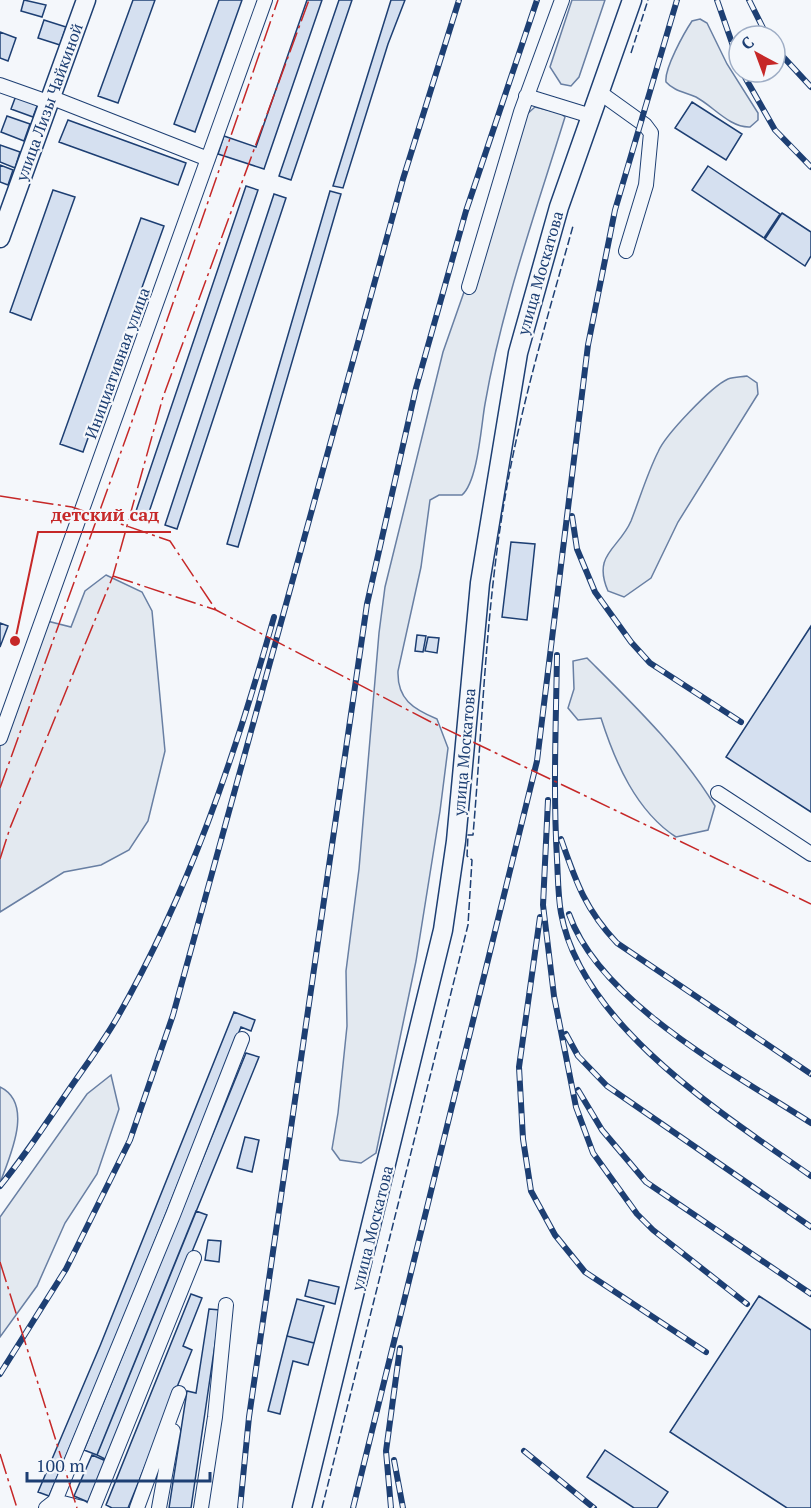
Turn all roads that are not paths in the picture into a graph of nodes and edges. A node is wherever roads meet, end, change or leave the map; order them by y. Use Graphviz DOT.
graph roads {
  1 [pos="86,0"];
  2 [pos="265,0"];
  3 [pos="562,0"];
  4 [pos="632,0"];
  5 [pos="0,85"];
  6 [pos="599,93"];
  7 [pos="526,96"];
  8 [pos="49,100"];
  9 [pos="591,116"];
  10 [pos="208,159"];
  11 [pos="0,238"];
  12 [pos="626,250"];
  13 [pos="469,287"];
  14 [pos="0,738"];
  15 [pos="718,793"];
  16 [pos="811,854"];
  17 [pos="242,1039"];
  18 [pos="194,1258"];
  19 [pos="226,1305"];
  20 [pos="50,1504"];
  21 [pos="82,1508"];
  22 [pos="93,1508"];
  23 [pos="137,1508"];
  24 [pos="159,1508"];
  25 [pos="201,1508"];
  26 [pos="302,1508"];
  1 -- 8 [label="main road, улица Лизы Чайкиной"];
  2 -- 10 [label="street, Инициативная улица"];
  3 -- 7 [label="street"];
  4 -- 6 [label="main road, улица Москатова"];
  5 -- 8 [label="street"];
  6 -- 9 [label="main road, улица Москатова"];
  6 -- 12 [label="street"];
  7 -- 9 [label="street"];
  7 -- 13 [label="street"];
  8 -- 10 [label="street"];
  8 -- 11 [label="main road, улица Лизы Чайкиной"];
  9 -- 26 [label="main road, улица Москатова"];
  10 -- 14 [label="street, Инициативная улица"];
  15 -- 16 [label="street"];
  17 -- 20 [label="street"];
  18 -- 22 [label="street"];
  19 -- 25 [label="street"];
  20 -- 21 [label="street"];
  23 -- 24 [label="street"];
}
